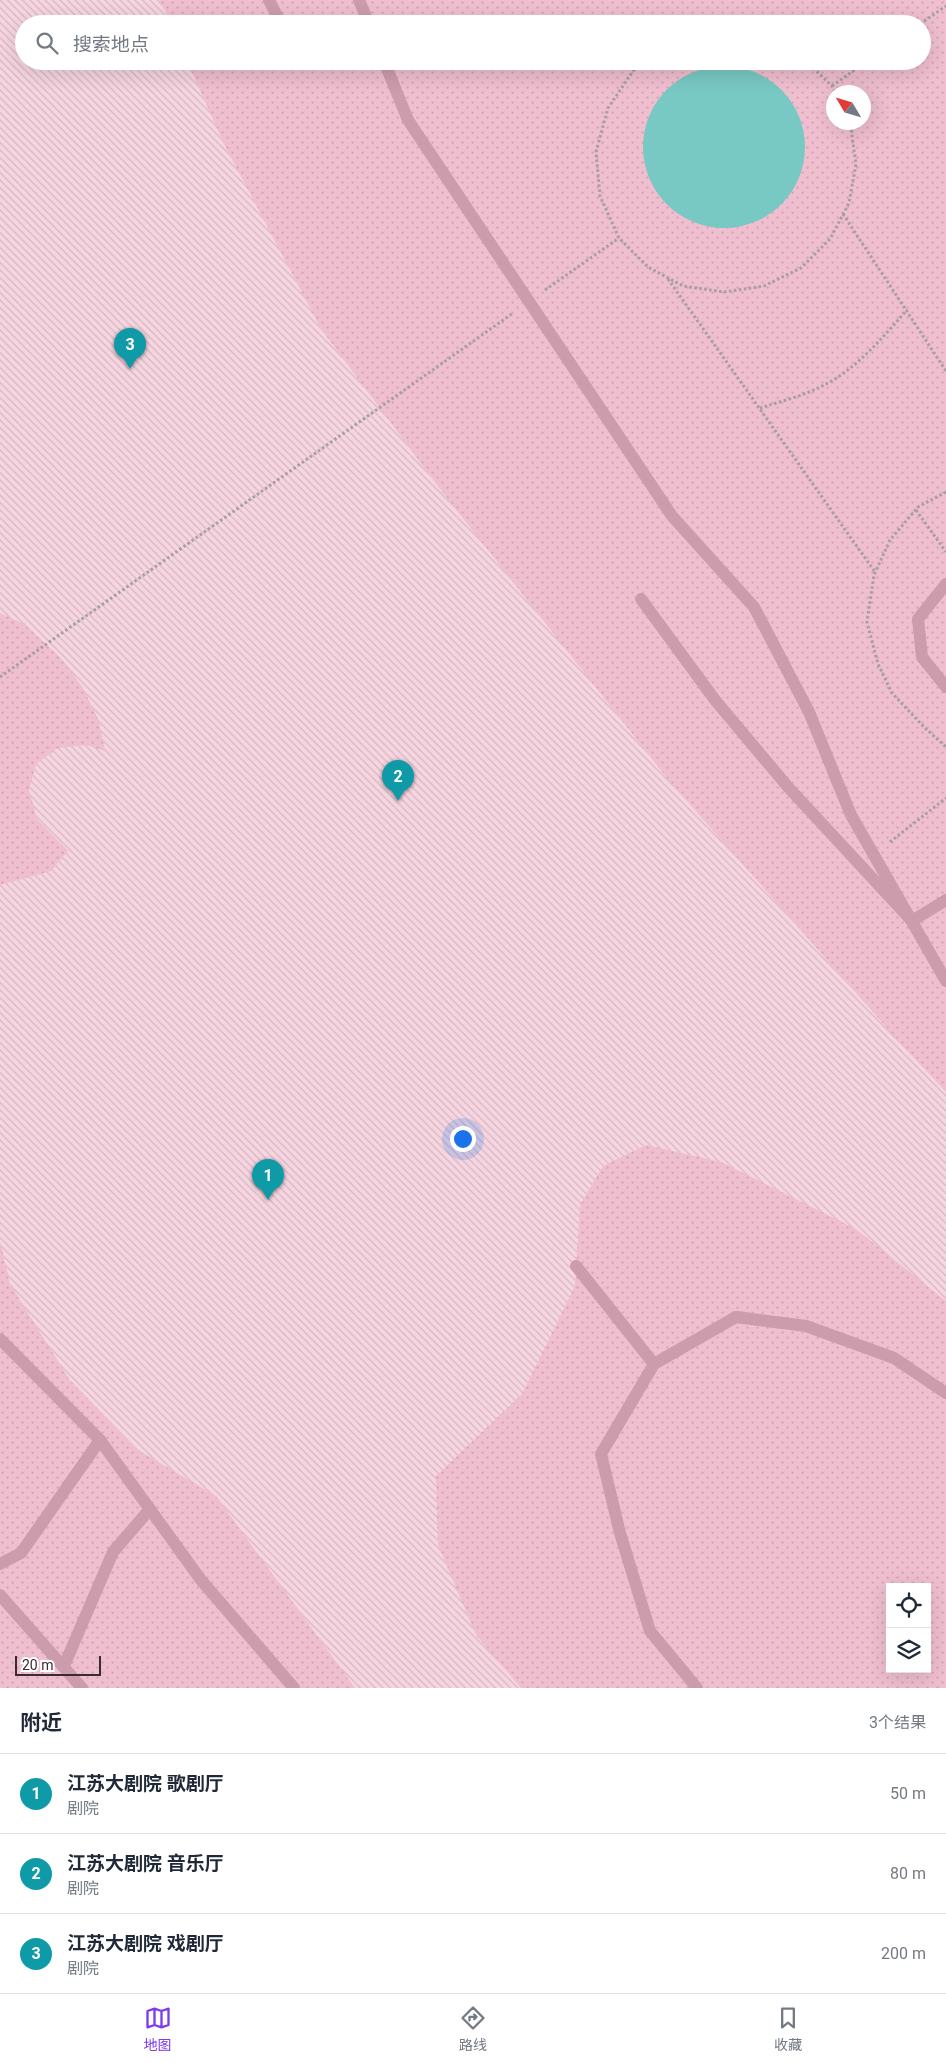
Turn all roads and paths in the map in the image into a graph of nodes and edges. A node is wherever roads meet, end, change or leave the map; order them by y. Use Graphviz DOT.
graph roads {
  1 [pos="268,0"];
  2 [pos="359,0"];
  3 [pos="946,6"];
  4 [pos="276,15"];
  5 [pos="365,15"];
  6 [pos="931,16"];
  7 [pos="388,70"];
  8 [pos="634,70"];
  9 [pos="815,70"];
  10 [pos="854,70"];
  11 [pos="831,85"];
  12 [pos="833,85"];
  13 [pos="851,130"];
  14 [pos="843,214"];
  15 [pos="619,238"];
  16 [pos="667,277"];
  17 [pos="529,301"];
  18 [pos="907,310"];
  19 [pos="946,370"];
  20 [pos="760,408"];
  21 [pos="916,510"];
  22 [pos="946,552"];
  23 [pos="875,572"];
  24 [pos="946,584"];
  25 [pos="641,599"];
  26 [pos="0,677"];
  27 [pos="946,687"];
  28 [pos="946,798"];
  29 [pos="873,854"];
  30 [pos="946,900"];
  31 [pos="912,921"];
  32 [pos="946,981"];
  33 [pos="576,1266"];
  34 [pos="0,1339"];
  35 [pos="654,1364"];
  36 [pos="946,1393"];
  37 [pos="100,1440"];
  38 [pos="150,1509"];
  39 [pos="0,1564"];
  40 [pos="0,1595"];
  41 [pos="64,1666"];
  42 [pos="82,1688"];
  43 [pos="294,1688"];
  44 [pos="697,1688"];
  1 -- 4 [label="lane"];
  2 -- 5 [label="lane"];
  3 -- 6 [label="path"];
  7 -- 17 [label="lane"];
  8 -- 15 [label="path"];
  9 -- 11 [label="path"];
  10 -- 12 [label="path"];
  13 -- 14 [label="path"];
  14 -- 16 [label="path"];
  14 -- 18 [label="path"];
  15 -- 16 [label="path"];
  15 -- 17 [label="path"];
  16 -- 20 [label="path"];
  17 -- 26 [label="path"];
  17 -- 29 [label="lane"];
  18 -- 19 [label="path"];
  18 -- 20 [label="path"];
  20 -- 23 [label="path"];
  21 -- 22 [label="path"];
  24 -- 27 [label="lane"];
  25 -- 31 [label="lane"];
  28 -- 29 [label="path"];
  29 -- 31 [label="lane"];
  30 -- 31 [label="lane"];
  31 -- 32 [label="lane"];
  33 -- 35 [label="lane"];
  34 -- 37 [label="lane"];
  35 -- 36 [label="lane"];
  35 -- 44 [label="lane"];
  37 -- 38 [label="lane"];
  37 -- 39 [label="lane"];
  38 -- 41 [label="lane"];
  38 -- 43 [label="lane"];
  40 -- 41 [label="lane"];
  41 -- 42 [label="lane"];
}
